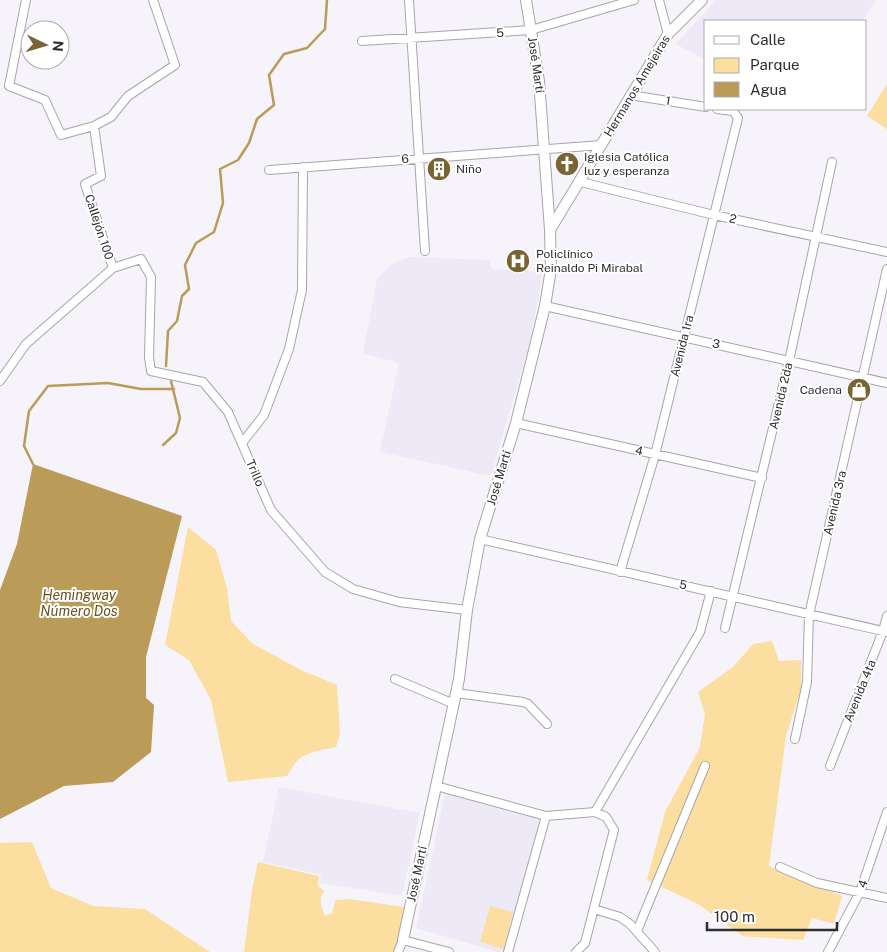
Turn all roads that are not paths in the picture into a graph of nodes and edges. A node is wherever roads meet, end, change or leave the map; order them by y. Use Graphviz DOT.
graph roads {
  1 [pos="26,0"];
  2 [pos="154,0"];
  3 [pos="410,0"];
  4 [pos="526,0"];
  5 [pos="634,0"];
  6 [pos="659,0"];
  7 [pos="702,0"];
  8 [pos="531,30"];
  9 [pos="668,34"];
  10 [pos="411,38"];
  11 [pos="362,42"];
  12 [pos="630,95"];
  13 [pos="704,107"];
  14 [pos="725,110"];
  15 [pos="94,126"];
  16 [pos="602,145"];
  17 [pos="544,149"];
  18 [pos="418,158"];
  19 [pos="832,162"];
  20 [pos="303,167"];
  21 [pos="269,170"];
  22 [pos="581,182"];
  23 [pos="714,215"];
  24 [pos="550,230"];
  25 [pos="815,238"];
  26 [pos="425,251"];
  27 [pos="887,252"];
  28 [pos="113,268"];
  29 [pos="887,269"];
  30 [pos="545,306"];
  31 [pos="684,336"];
  32 [pos="789,361"];
  33 [pos="864,377"];
  34 [pos="0,381"];
  35 [pos="887,383"];
  36 [pos="516,423"];
  37 [pos="242,443"];
  38 [pos="655,454"];
  39 [pos="762,478"];
  40 [pos="480,538"];
  41 [pos="620,572"];
  42 [pos="711,591"];
  43 [pos="733,596"];
  44 [pos="467,610"];
  45 [pos="809,615"];
  46 [pos="887,616"];
  47 [pos="725,628"];
  48 [pos="885,631"];
  49 [pos="395,679"];
  50 [pos="456,692"];
  51 [pos="454,704"];
  52 [pos="547,724"];
  53 [pos="795,739"];
  54 [pos="705,766"];
  55 [pos="830,766"];
  56 [pos="436,786"];
  57 [pos="595,812"];
  58 [pos="887,812"];
  59 [pos="546,816"];
  60 [pos="780,867"];
  61 [pos="860,892"];
  62 [pos="887,898"];
  63 [pos="594,909"];
  64 [pos="636,931"];
  65 [pos="403,940"];
  66 [pos="398,952"];
  67 [pos="449,952"];
  68 [pos="508,952"];
  69 [pos="576,952"];
  70 [pos="655,952"];
  71 [pos="828,952"];
  1 -- 15 [label="street"];
  2 -- 15 [label="street"];
  3 -- 10 [label="street"];
  4 -- 8 [label="street, José Martí"];
  5 -- 8 [label="street, 5"];
  6 -- 9 [label="street"];
  7 -- 9 [label="street, Hermanos Amejeiras"];
  8 -- 10 [label="street, 5"];
  8 -- 17 [label="street, José Martí"];
  9 -- 12 [label="street, Hermanos Amejeiras"];
  10 -- 11 [label="street, 5"];
  10 -- 18 [label="street"];
  12 -- 13 [label="street, 1"];
  12 -- 16 [label="street, Hermanos Amejeiras"];
  14 -- 23 [label="street, Avenida 1ra"];
  15 -- 28 [label="street, Callejón 100"];
  16 -- 17 [label="street, 6"];
  16 -- 22 [label="street, Hermanos Amejeiras"];
  17 -- 18 [label="street, 6"];
  17 -- 24 [label="street, José Martí"];
  18 -- 20 [label="street, 6"];
  18 -- 26 [label="street"];
  19 -- 25 [label="street, Avenida 2da"];
  20 -- 21 [label="street, 6"];
  20 -- 37 [label="street"];
  22 -- 23 [label="street, 2"];
  22 -- 24 [label="street, Hermanos Amejeiras"];
  23 -- 25 [label="street, 2"];
  23 -- 31 [label="street, Avenida 1ra"];
  24 -- 30 [label="street, José Martí"];
  25 -- 27 [label="street, 2"];
  25 -- 32 [label="street, Avenida 2da"];
  28 -- 34 [label="street"];
  28 -- 37 [label="street, Trillo"];
  29 -- 33 [label="street, Avenida 3ra"];
  30 -- 31 [label="street, 3"];
  30 -- 36 [label="street, José Martí"];
  31 -- 32 [label="street, 3"];
  31 -- 38 [label="street, Avenida 1ra"];
  32 -- 33 [label="street, 3"];
  32 -- 39 [label="street, Avenida 2da"];
  33 -- 35 [label="street, 3"];
  33 -- 45 [label="street, Avenida 3ra"];
  36 -- 38 [label="street, 4"];
  36 -- 40 [label="street, José Martí"];
  37 -- 44 [label="street, Trillo"];
  38 -- 39 [label="street, 4"];
  38 -- 41 [label="street, Avenida 1ra"];
  39 -- 43 [label="street, Avenida 2da"];
  40 -- 41 [label="street, 5"];
  40 -- 44 [label="street, José Martí"];
  41 -- 42 [label="street, 5"];
  42 -- 43 [label="street, 5"];
  42 -- 57 [label="street"];
  43 -- 45 [label="street, 5"];
  43 -- 47 [label="street, Avenida 2da"];
  44 -- 50 [label="street, José Martí"];
  45 -- 48 [label="street, 5"];
  45 -- 53 [label="street, Avenida 3ra"];
  46 -- 48 [label="street, Avenida 4ta"];
  48 -- 55 [label="street, Avenida 4ta"];
  49 -- 51 [label="street"];
  50 -- 51 [label="street, José Martí"];
  50 -- 52 [label="street"];
  51 -- 56 [label="street, José Martí"];
  54 -- 64 [label="street"];
  56 -- 59 [label="street"];
  56 -- 65 [label="street, José Martí"];
  57 -- 59 [label="street"];
  57 -- 63 [label="street"];
  58 -- 61 [label="street, 4"];
  59 -- 68 [label="street"];
  60 -- 61 [label="street"];
  61 -- 62 [label="street"];
  61 -- 71 [label="street, 4"];
  63 -- 64 [label="street"];
  63 -- 69 [label="street"];
  64 -- 70 [label="street"];
  65 -- 66 [label="street, José Martí"];
  65 -- 67 [label="street"];
}
